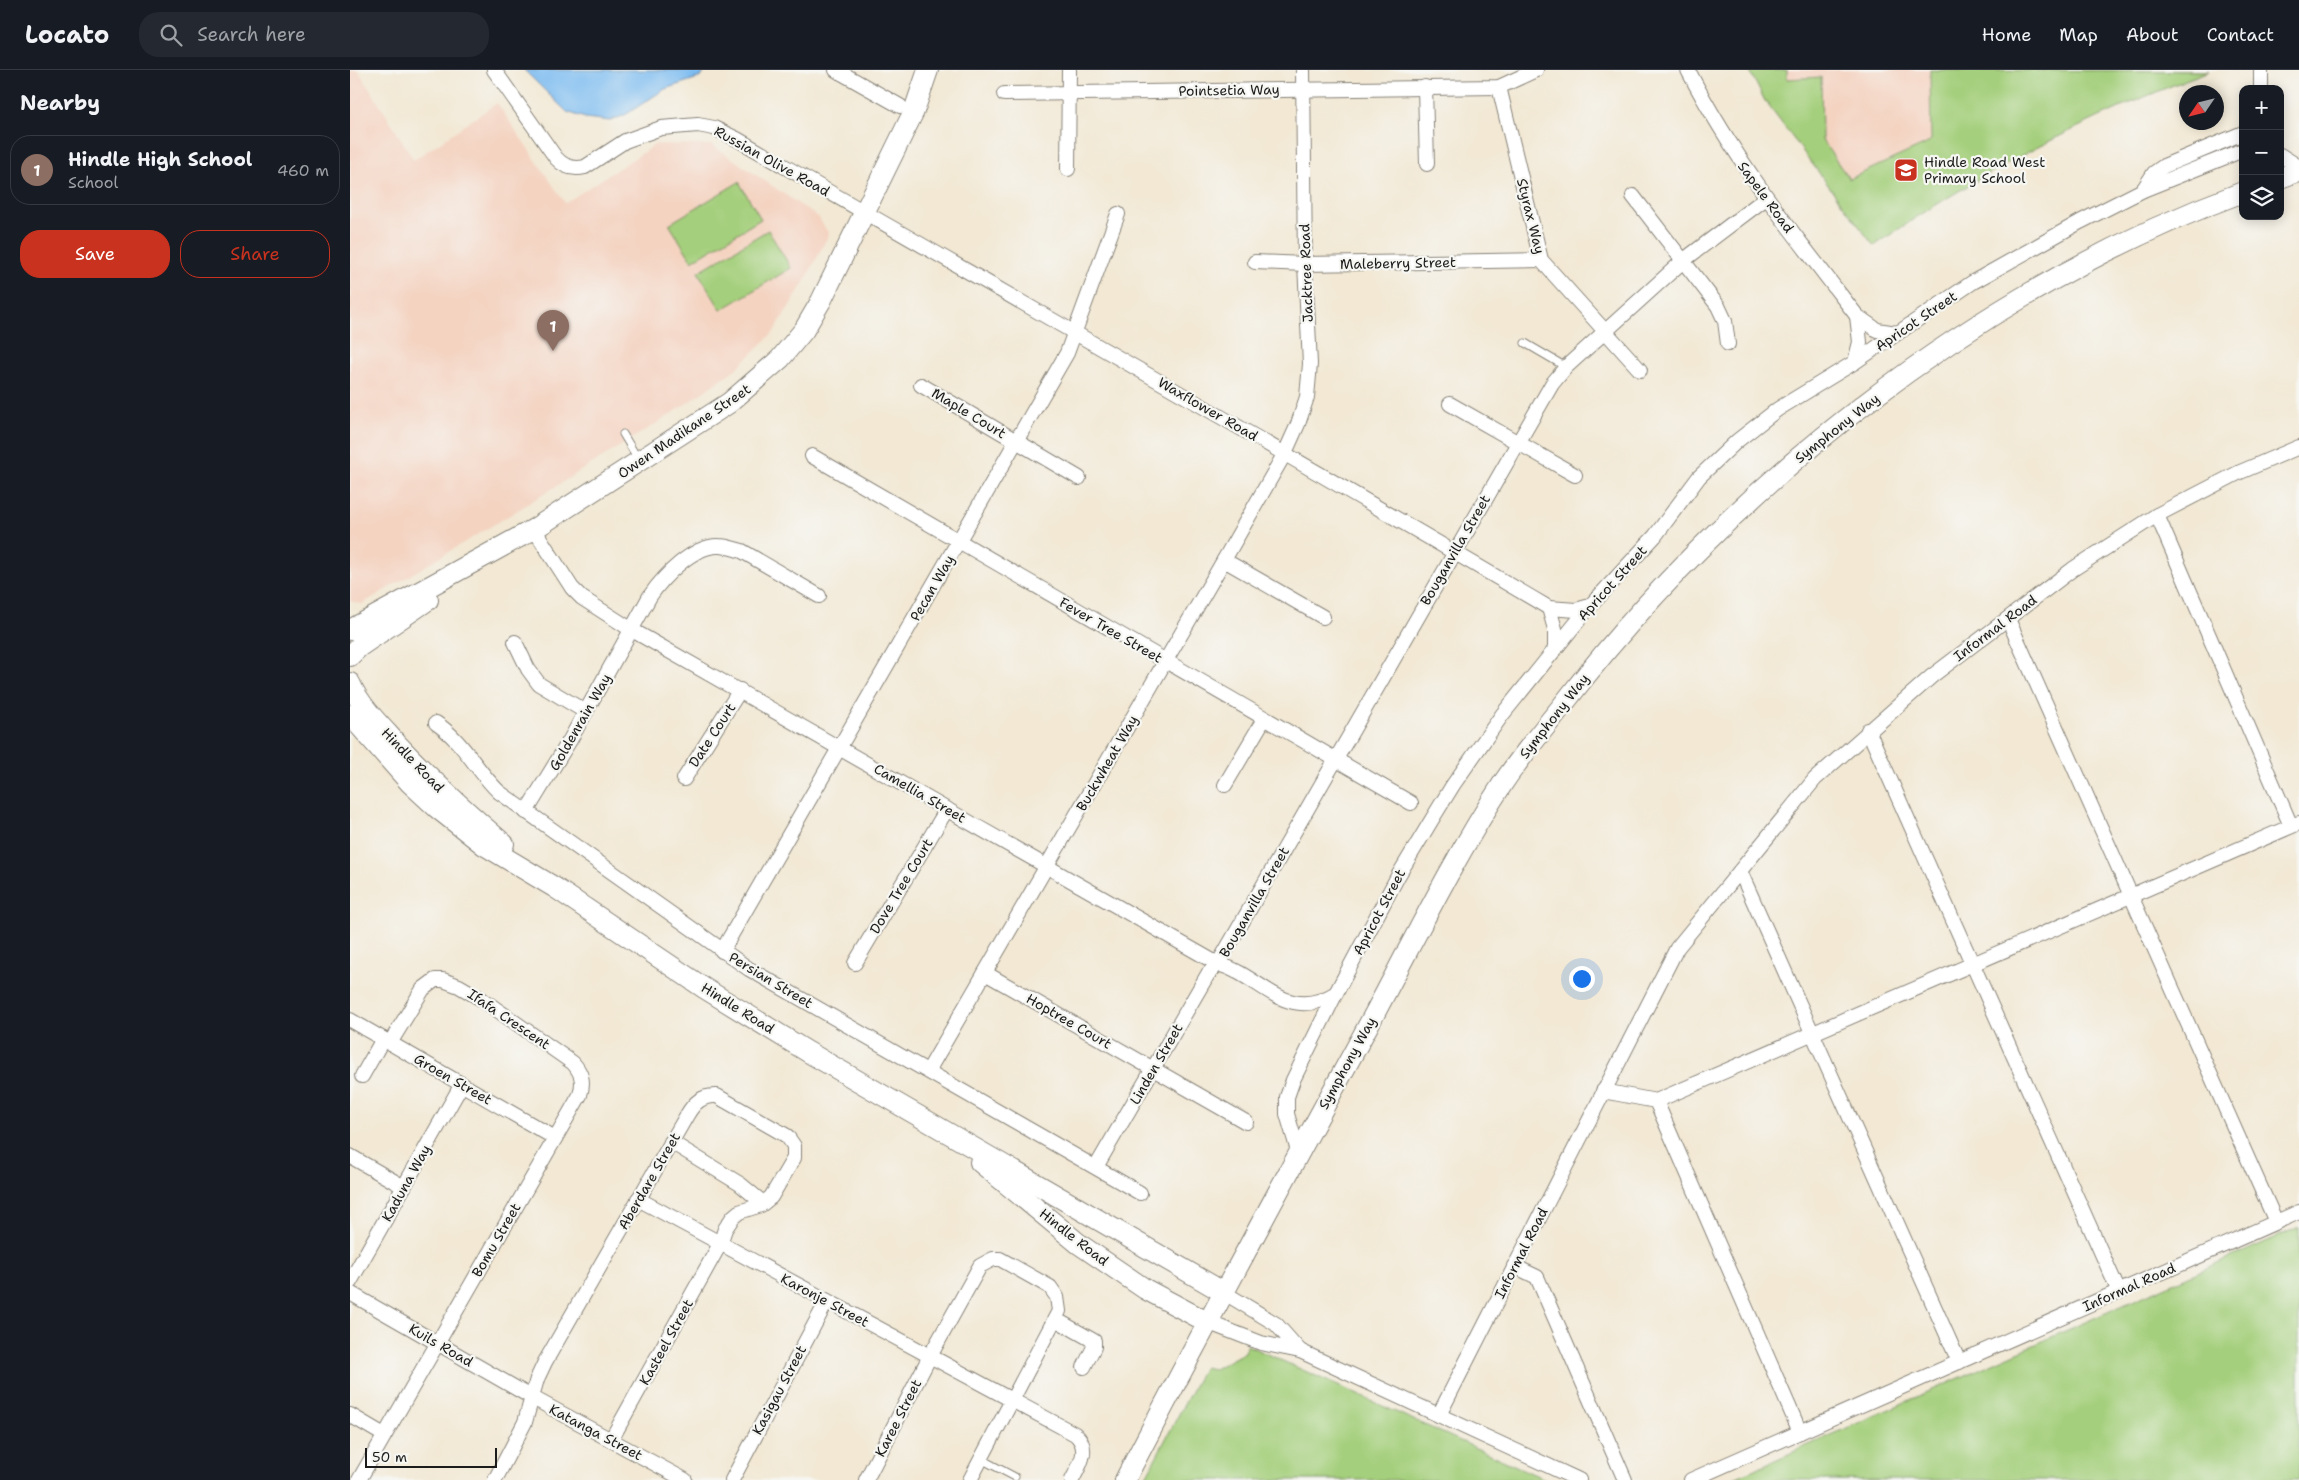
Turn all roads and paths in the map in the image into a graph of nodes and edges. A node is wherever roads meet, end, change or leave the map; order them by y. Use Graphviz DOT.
graph roads {
  1 [pos="494,70"];
  2 [pos="836,70"];
  3 [pos="928,70"];
  4 [pos="1069,70"];
  5 [pos="1303,70"];
  6 [pos="1536,70"];
  7 [pos="1688,70"];
  8 [pos="2261,70"];
  9 [pos="2261,85"];
  10 [pos="1499,86"];
  11 [pos="1425,87"];
  12 [pos="1303,88"];
  13 [pos="1004,94"];
  14 [pos="1069,94"];
  15 [pos="900,106"];
  16 [pos="2239,135"];
  17 [pos="2239,152"];
  18 [pos="2284,158"];
  19 [pos="1427,164"];
  20 [pos="1068,169"];
  21 [pos="2299,169"];
  22 [pos="2284,176"];
  23 [pos="2143,190"];
  24 [pos="2239,194"];
  25 [pos="1633,196"];
  26 [pos="1766,198"];
  27 [pos="866,214"];
  28 [pos="1118,214"];
  29 [pos="1542,260"];
  30 [pos="1684,260"];
  31 [pos="1255,262"];
  32 [pos="1305,264"];
  33 [pos="1857,316"];
  34 [pos="1604,332"];
  35 [pos="1897,333"];
  36 [pos="1074,334"];
  37 [pos="1525,343"];
  38 [pos="1728,344"];
  39 [pos="1855,362"];
  40 [pos="1566,367"];
  41 [pos="1640,370"];
  42 [pos="921,385"];
  43 [pos="1450,404"];
  44 [pos="623,434"];
  45 [pos="1016,442"];
  46 [pos="1518,442"];
  47 [pos="2299,447"];
  48 [pos="1285,453"];
  49 [pos="812,456"];
  50 [pos="639,462"];
  51 [pos="1575,475"];
  52 [pos="1079,478"];
  53 [pos="2156,515"];
  54 [pos="534,529"];
  55 [pos="960,541"];
  56 [pos="510,543"];
  57 [pos="1454,552"];
  58 [pos="1224,560"];
  59 [pos="819,596"];
  60 [pos="1590,606"];
  61 [pos="1549,608"];
  62 [pos="1323,617"];
  63 [pos="2008,619"];
  64 [pos="350,630"];
  65 [pos="632,630"];
  66 [pos="515,642"];
  67 [pos="1555,649"];
  68 [pos="350,656"];
  69 [pos="1166,661"];
  70 [pos="350,683"];
  71 [pos="740,690"];
  72 [pos="586,712"];
  73 [pos="350,715"];
  74 [pos="1264,719"];
  75 [pos="436,723"];
  76 [pos="1868,730"];
  77 [pos="840,748"];
  78 [pos="1334,759"];
  79 [pos="684,779"];
  80 [pos="1225,785"];
  81 [pos="1411,802"];
  82 [pos="947,809"];
  83 [pos="526,812"];
  84 [pos="2295,824"];
  85 [pos="1048,866"];
  86 [pos="1740,871"];
  87 [pos="554,887"];
  88 [pos="2130,896"];
  89 [pos="722,951"];
  90 [pos="855,964"];
  91 [pos="1218,964"];
  92 [pos="1972,964"];
  93 [pos="985,972"];
  94 [pos="1336,992"];
  95 [pos="350,1020"];
  96 [pos="1812,1033"];
  97 [pos="386,1041"];
  98 [pos="1153,1069"];
  99 [pos="928,1071"];
  100 [pos="362,1076"];
  101 [pos="462,1084"];
  102 [pos="1603,1091"];
  103 [pos="1656,1101"];
  104 [pos="926,1120"];
  105 [pos="1246,1122"];
  106 [pos="556,1138"];
  107 [pos="671,1142"];
  108 [pos="1298,1151"];
  109 [pos="350,1156"];
  110 [pos="1096,1167"];
  111 [pos="404,1187"];
  112 [pos="1140,1193"];
  113 [pos="638,1199"];
  114 [pos="763,1204"];
  115 [pos="2299,1212"];
  116 [pos="2276,1222"];
  117 [pos="720,1244"];
  118 [pos="1514,1266"];
  119 [pos="350,1282"];
  120 [pos="1223,1292"];
  121 [pos="2119,1292"];
  122 [pos="350,1293"];
  123 [pos="827,1301"];
  124 [pos="1055,1319"];
  125 [pos="1207,1322"];
  126 [pos="437,1343"];
  127 [pos="1300,1351"];
  128 [pos="930,1356"];
  129 [pos="1959,1362"];
  130 [pos="1084,1367"];
  131 [pos="532,1398"];
  132 [pos="1013,1400"];
  133 [pos="350,1415"];
  134 [pos="1439,1415"];
  135 [pos="1800,1432"];
  136 [pos="384,1435"];
  137 [pos="611,1440"];
  138 [pos="981,1459"];
  139 [pos="1015,1477"];
  140 [pos="359,1480"];
  141 [pos="495,1480"];
  142 [pos="685,1480"];
  143 [pos="732,1480"];
  144 [pos="866,1480"];
  145 [pos="970,1480"];
  146 [pos="1072,1480"];
  147 [pos="1125,1480"];
  148 [pos="1579,1480"];
  149 [pos="1625,1480"];
  150 [pos="1691,1480"];
  1 -- 27 [label="street, Russian Olive Road"];
  2 -- 15 [label="street"];
  3 -- 27 [label="main road, Owen Madikane Street"];
  4 -- 14 [label="street"];
  5 -- 12 [label="street, Jacktree Road"];
  6 -- 10 [label="street, Pointsetia Way"];
  7 -- 26 [label="street, Sapele Road"];
  8 -- 9 [label="street"];
  10 -- 11 [label="street, Pointsetia Way"];
  10 -- 29 [label="street, Styrax Way"];
  11 -- 12 [label="street, Pointsetia Way"];
  11 -- 19 [label="street"];
  12 -- 14 [label="street, Pointsetia Way"];
  12 -- 32 [label="street, Jacktree Road"];
  13 -- 14 [label="street"];
  14 -- 20 [label="street"];
  16 -- 23 [label="street, Apricot Street"];
  17 -- 23 [label="street, Apricot Street"];
  18 -- 21 [label="street"];
  21 -- 22 [label="main road"];
  23 -- 35 [label="street, Apricot Street"];
  24 -- 108 [label="main road, Symphony Way"];
  25 -- 30 [label="street"];
  26 -- 30 [label="street, Bouganvilla Street"];
  26 -- 33 [label="street, Sapele Road"];
  27 -- 36 [label="street, Waxflower Road"];
  27 -- 50 [label="main road, Owen Madikane Street"];
  28 -- 36 [label="street, Pecan Way"];
  29 -- 32 [label="street, Maleberry Street"];
  29 -- 34 [label="street, Styrax Way"];
  30 -- 34 [label="street, Bouganvilla Street"];
  30 -- 38 [label="street"];
  31 -- 32 [label="street, Maleberry Street"];
  32 -- 48 [label="street, Jacktree Road"];
  33 -- 35 [label="street, Sapele Road"];
  33 -- 39 [label="street"];
  34 -- 40 [label="street, Bouganvilla Street"];
  34 -- 41 [label="street, Styrax Way"];
  35 -- 39 [label="street, Apricot Street"];
  36 -- 45 [label="street, Pecan Way"];
  36 -- 48 [label="street, Waxflower Road"];
  37 -- 40 [label="lane"];
  39 -- 60 [label="street, Apricot Street"];
  40 -- 46 [label="street, Bouganvilla Street"];
  42 -- 45 [label="street, Maple Court"];
  43 -- 46 [label="street"];
  44 -- 50 [label="lane"];
  45 -- 52 [label="street, Maple Court"];
  45 -- 55 [label="street, Pecan Way"];
  46 -- 51 [label="street"];
  46 -- 57 [label="street, Bouganvilla Street"];
  47 -- 53 [label="street, Informal Road"];
  48 -- 57 [label="street, Waxflower Road"];
  48 -- 58 [label="street, Buckwheat Way"];
  49 -- 55 [label="street, Fever Tree Street"];
  50 -- 54 [label="main road, Owen Madikane Street"];
  53 -- 63 [label="street, Informal Road"];
  53 -- 84 [label="street"];
  54 -- 56 [label="main road, Owen Madikane Street"];
  54 -- 65 [label="street, Camellia Street"];
  55 -- 69 [label="street, Fever Tree Street"];
  55 -- 77 [label="street, Pecan Way"];
  56 -- 64 [label="main road, Owen Madikane Street"];
  56 -- 68 [label="main road, Owen Madikane Street"];
  57 -- 61 [label="street, Waxflower Road"];
  57 -- 78 [label="street, Bouganvilla Street"];
  58 -- 62 [label="street"];
  58 -- 69 [label="street, Buckwheat Way"];
  59 -- 65 [label="street, Goldenrain Way"];
  60 -- 61 [label="street, Waxflower Road"];
  60 -- 67 [label="street, Apricot Street"];
  61 -- 67 [label="street"];
  63 -- 76 [label="street, Informal Road"];
  63 -- 88 [label="street"];
  65 -- 71 [label="street, Camellia Street"];
  65 -- 72 [label="street, Goldenrain Way"];
  66 -- 72 [label="street"];
  67 -- 94 [label="street, Apricot Street"];
  69 -- 74 [label="street, Fever Tree Street"];
  69 -- 85 [label="street, Buckwheat Way"];
  70 -- 87 [label="main road, Hindle Road"];
  71 -- 77 [label="street, Camellia Street"];
  71 -- 79 [label="street, Date Court"];
  72 -- 83 [label="street, Goldenrain Way"];
  73 -- 87 [label="main road, Hindle Road"];
  74 -- 78 [label="street, Fever Tree Street"];
  74 -- 80 [label="street"];
  75 -- 83 [label="street, Persian Street"];
  76 -- 86 [label="street, Informal Road"];
  76 -- 92 [label="street"];
  77 -- 82 [label="street, Camellia Street"];
  77 -- 89 [label="street, Pecan Way"];
  78 -- 81 [label="street, Fever Tree Street"];
  78 -- 91 [label="street, Bouganvilla Street"];
  82 -- 85 [label="street, Camellia Street"];
  82 -- 90 [label="street, Dove Tree Court"];
  83 -- 89 [label="street, Persian Street"];
  84 -- 88 [label="street"];
  85 -- 91 [label="street, Camellia Street"];
  85 -- 93 [label="street, Buckwheat Way"];
  86 -- 96 [label="street"];
  86 -- 102 [label="street, Informal Road"];
  87 -- 104 [label="main road, Hindle Road"];
  88 -- 92 [label="street"];
  88 -- 116 [label="street"];
  89 -- 99 [label="street, Persian Street"];
  91 -- 94 [label="street, Camellia Street"];
  91 -- 98 [label="street, Linden Street"];
  92 -- 96 [label="street"];
  92 -- 121 [label="street"];
  93 -- 98 [label="street, Hoptree Court"];
  93 -- 99 [label="street, Buckwheat Way"];
  94 -- 108 [label="street, Apricot Street"];
  95 -- 97 [label="street, Groen Street"];
  96 -- 103 [label="street"];
  96 -- 129 [label="street"];
  97 -- 100 [label="street"];
  97 -- 101 [label="street, Groen Street"];
  97 -- 106 [label="street, Ifafa Crescent"];
  98 -- 105 [label="street, Hoptree Court"];
  98 -- 110 [label="street, Linden Street"];
  99 -- 110 [label="street, Persian Street"];
  101 -- 106 [label="street, Groen Street"];
  101 -- 111 [label="street, Kaduna Way"];
  102 -- 103 [label="street"];
  102 -- 118 [label="street, Informal Road"];
  103 -- 135 [label="street"];
  104 -- 120 [label="main road, Hindle Road"];
  104 -- 125 [label="main road, Hindle Road"];
  106 -- 126 [label="street, Bomu Street"];
  107 -- 113 [label="street, Aberdare Street"];
  107 -- 114 [label="street"];
  107 -- 114 [label="street, Aberdare Street"];
  108 -- 120 [label="main road, Symphony Way"];
  109 -- 111 [label="street"];
  110 -- 112 [label="street, Persian Street"];
  111 -- 119 [label="street, Kaduna Way"];
  113 -- 117 [label="street, Karonje Street"];
  113 -- 131 [label="street, Aberdare Street"];
  114 -- 117 [label="street"];
  115 -- 116 [label="street, Informal Road"];
  116 -- 121 [label="street, Informal Road"];
  117 -- 123 [label="street, Karonje Street"];
  117 -- 137 [label="street, Kasteel Street"];
  118 -- 134 [label="street, Informal Road"];
  118 -- 149 [label="street"];
  120 -- 125 [label="main road, Symphony Way"];
  120 -- 127 [label="street"];
  121 -- 129 [label="street, Informal Road"];
  122 -- 126 [label="street, Kuils Road"];
  123 -- 128 [label="street, Karonje Street"];
  123 -- 143 [label="street, Kasigau Street"];
  124 -- 128 [label="street, Karee Street"];
  124 -- 130 [label="street"];
  124 -- 132 [label="street"];
  125 -- 127 [label="street"];
  125 -- 147 [label="main road, Symphony Way"];
  126 -- 131 [label="street, Kuils Road"];
  126 -- 136 [label="street, Bomu Street"];
  127 -- 134 [label="street"];
  128 -- 132 [label="street, Karonje Street"];
  128 -- 144 [label="street, Karee Street"];
  129 -- 135 [label="street, Informal Road"];
  131 -- 137 [label="street, Katanga Street"];
  131 -- 141 [label="street, Aberdare Street"];
  132 -- 138 [label="street"];
  132 -- 146 [label="street, Karonje Street"];
  133 -- 136 [label="street"];
  134 -- 148 [label="street"];
  135 -- 150 [label="street, Informal Road"];
  136 -- 140 [label="street, Bomu Street"];
  137 -- 142 [label="street, Katanga Street"];
  138 -- 139 [label="lane"];
  138 -- 145 [label="street"];
}
